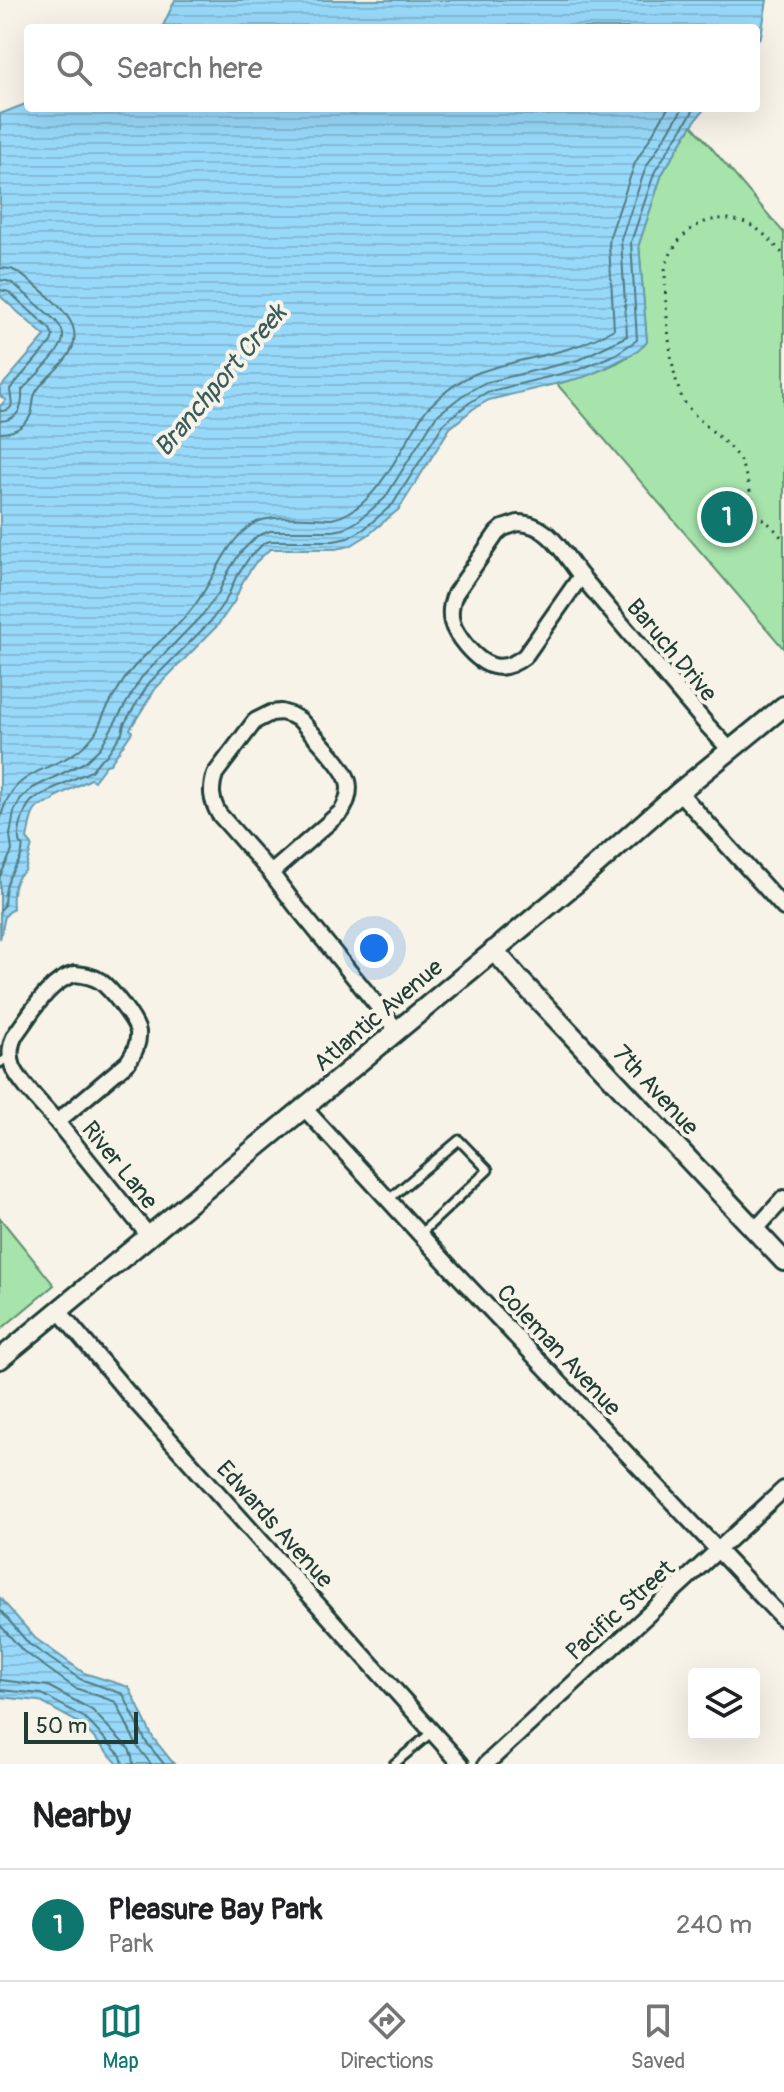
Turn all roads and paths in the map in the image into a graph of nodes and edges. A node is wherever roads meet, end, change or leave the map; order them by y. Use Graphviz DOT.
graph roads {
  1 [pos="784,255"];
  2 [pos="724,515"];
  3 [pos="756,515"];
  4 [pos="784,541"];
  5 [pos="581,576"];
  6 [pos="784,706"];
  7 [pos="731,751"];
  8 [pos="679,792"];
  9 [pos="271,873"];
  10 [pos="784,908"];
  11 [pos="494,950"];
  12 [pos="397,1030"];
  13 [pos="5,1059"];
  14 [pos="304,1108"];
  15 [pos="57,1122"];
  16 [pos="784,1198"];
  17 [pos="388,1200"];
  18 [pos="755,1230"];
  19 [pos="420,1234"];
  20 [pos="149,1236"];
  21 [pos="784,1261"];
  22 [pos="59,1311"];
  23 [pos="0,1359"];
  24 [pos="784,1489"];
  25 [pos="718,1550"];
  26 [pos="784,1620"];
  27 [pos="432,1731"];
  28 [pos="394,1764"];
  29 [pos="461,1764"];
  30 [pos="486,1764"];
  1 -- 3 [label="path"];
  2 -- 3 [label="path"];
  3 -- 4 [label="path"];
  5 -- 5 [label="street, Baruch Drive"];
  5 -- 7 [label="street, Baruch Drive"];
  6 -- 7 [label="street, Atlantic Avenue"];
  7 -- 8 [label="street, Atlantic Avenue"];
  8 -- 10 [label="street"];
  8 -- 11 [label="street, Atlantic Avenue"];
  9 -- 9 [label="street"];
  9 -- 12 [label="street"];
  11 -- 12 [label="street, Atlantic Avenue"];
  11 -- 18 [label="street, 7th Avenue"];
  12 -- 14 [label="street, Atlantic Avenue"];
  13 -- 15 [label="street, River Lane"];
  13 -- 15 [label="street, River Lane"];
  14 -- 17 [label="street, Coleman Avenue"];
  14 -- 20 [label="street, Atlantic Avenue"];
  15 -- 20 [label="street, River Lane"];
  16 -- 18 [label="street"];
  17 -- 19 [label="street, Coleman Avenue"];
  17 -- 19 [label="lane"];
  18 -- 21 [label="street, 7th Avenue"];
  19 -- 25 [label="street, Coleman Avenue"];
  20 -- 22 [label="street, Atlantic Avenue"];
  22 -- 23 [label="street, Atlantic Avenue"];
  22 -- 27 [label="street, Edwards Avenue"];
  24 -- 25 [label="street, Pacific Street"];
  25 -- 26 [label="street, Coleman Avenue"];
  25 -- 30 [label="street, Pacific Street"];
  27 -- 28 [label="lane"];
  27 -- 29 [label="street, Edwards Avenue"];
}
